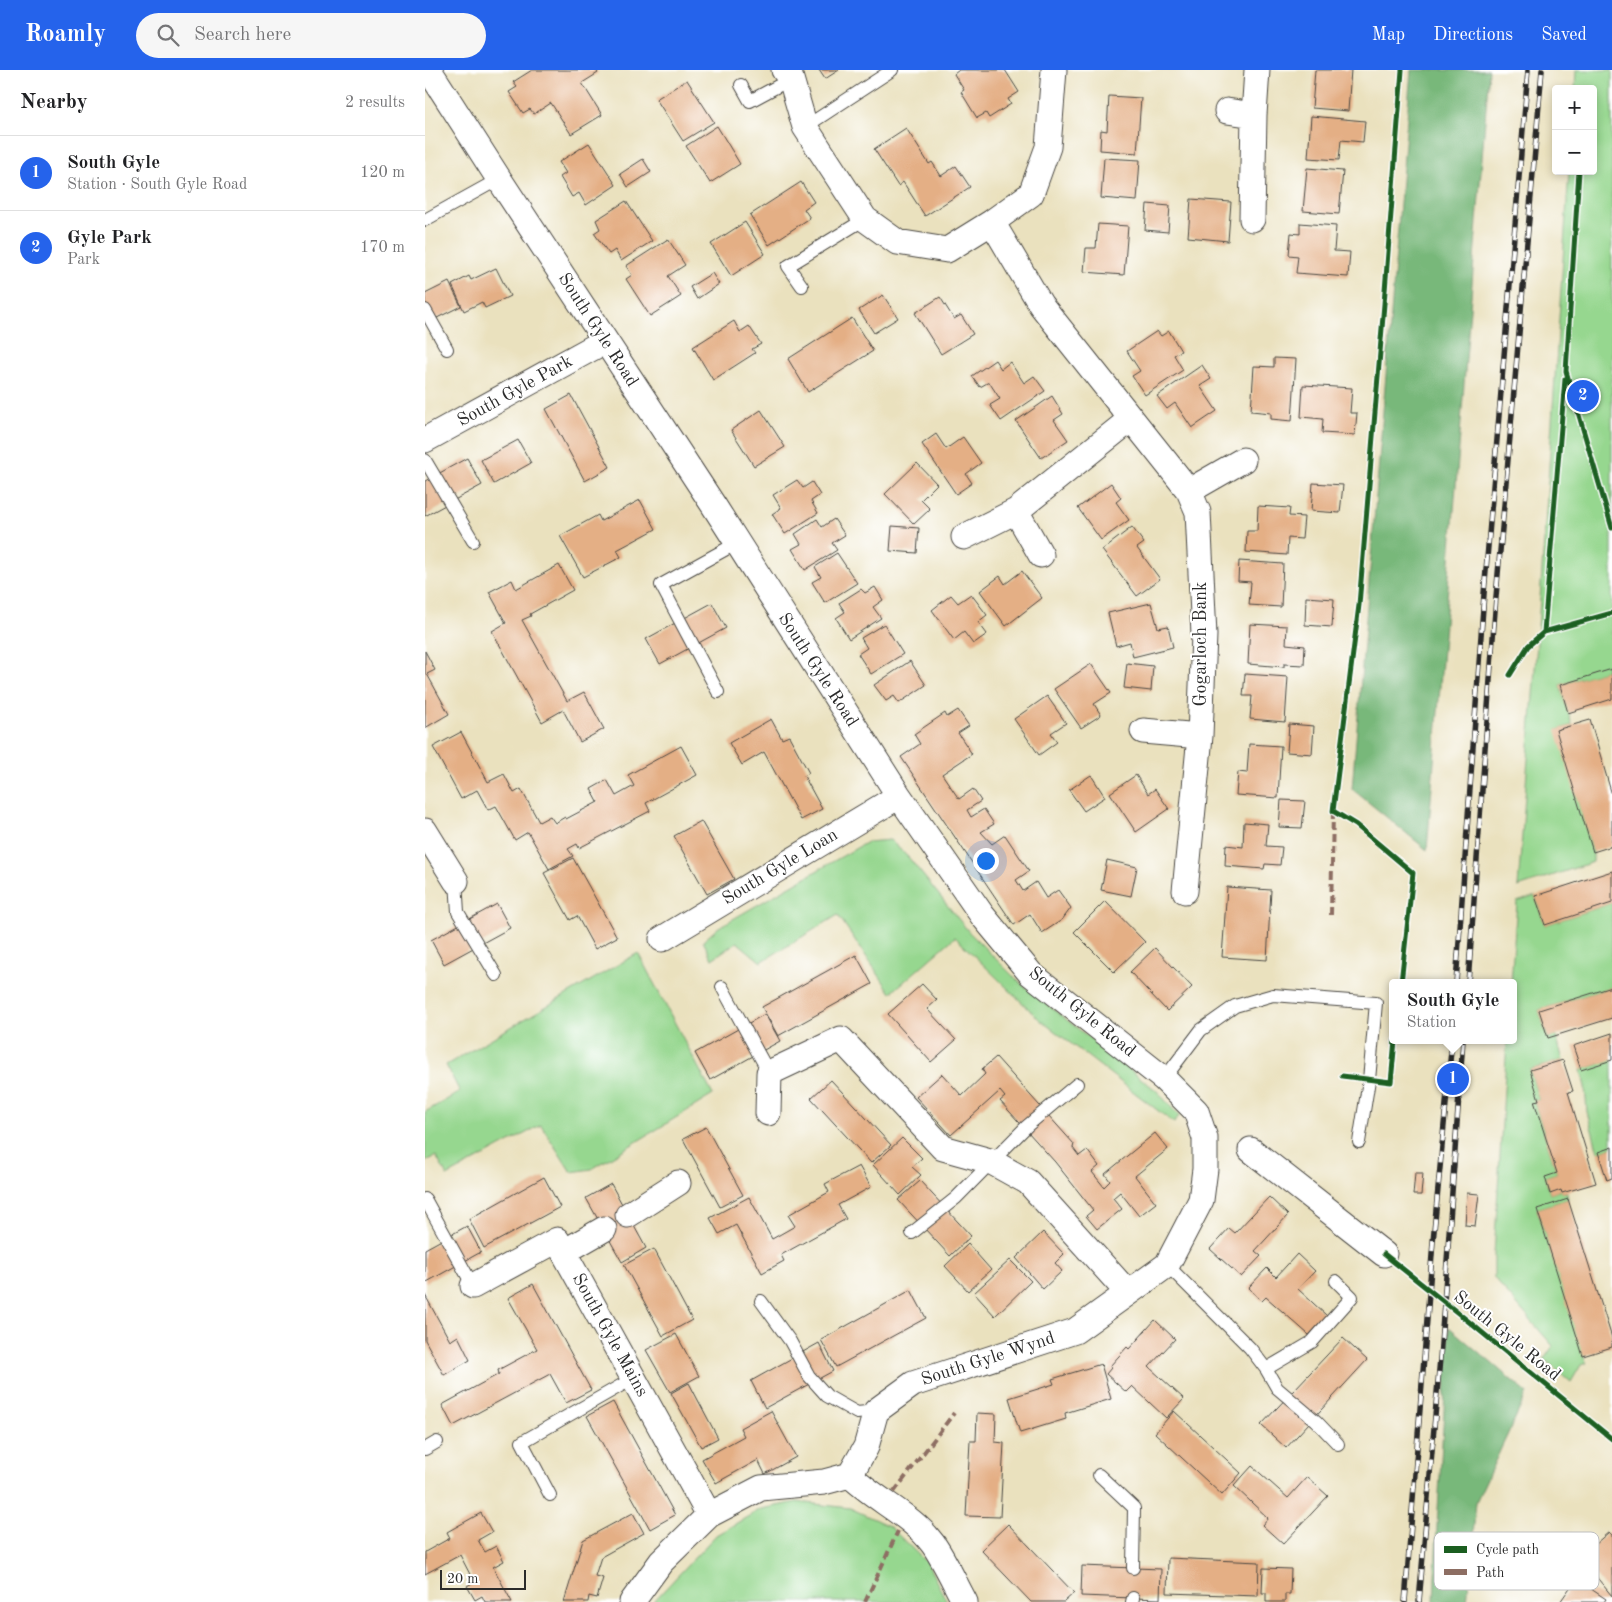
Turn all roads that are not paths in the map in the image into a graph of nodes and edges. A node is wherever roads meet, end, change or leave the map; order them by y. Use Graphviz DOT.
graph roads {
  1 [pos="429,70"];
  2 [pos="892,70"];
  3 [pos="1054,70"];
  4 [pos="1257,70"];
  5 [pos="788,74"];
  6 [pos="741,85"];
  7 [pos="1227,112"];
  8 [pos="1254,116"];
  9 [pos="805,127"];
  10 [pos="499,178"];
  11 [pos="865,219"];
  12 [pos="1252,219"];
  13 [pos="425,220"];
  14 [pos="992,222"];
  15 [pos="802,286"];
  16 [pos="425,310"];
  17 [pos="605,341"];
  18 [pos="447,349"];
  19 [pos="1131,419"];
  20 [pos="425,440"];
  21 [pos="425,460"];
  22 [pos="1243,460"];
  23 [pos="1189,491"];
  24 [pos="1016,511"];
  25 [pos="964,537"];
  26 [pos="473,540"];
  27 [pos="737,543"];
  28 [pos="1041,555"];
  29 [pos="718,692"];
  30 [pos="1143,731"];
  31 [pos="1200,736"];
  32 [pos="899,796"];
  33 [pos="425,831"];
  34 [pos="456,881"];
  35 [pos="1185,891"];
  36 [pos="662,938"];
  37 [pos="496,975"];
  38 [pos="722,987"];
  39 [pos="769,1073"];
  40 [pos="1165,1079"];
  41 [pos="1077,1084"];
  42 [pos="1196,1111"];
  43 [pos="767,1112"];
  44 [pos="1359,1142"];
  45 [pos="1251,1150"];
  46 [pos="990,1161"];
  47 [pos="678,1184"];
  48 [pos="425,1199"];
  49 [pos="628,1214"];
  50 [pos="604,1229"];
  51 [pos="912,1233"];
  52 [pos="564,1252"];
  53 [pos="1384,1254"];
  54 [pos="1167,1265"];
  55 [pos="1336,1280"];
  56 [pos="473,1286"];
  57 [pos="1129,1293"];
  58 [pos="761,1301"];
  59 [pos="1266,1370"];
  60 [pos="634,1378"];
  61 [pos="876,1412"];
  62 [pos="437,1442"];
  63 [pos="1337,1444"];
  64 [pos="425,1449"];
  65 [pos="850,1475"];
  66 [pos="1099,1475"];
  67 [pos="550,1494"];
  68 [pos="709,1515"];
  69 [pos="1133,1568"];
  70 [pos="632,1602"];
  71 [pos="965,1602"];
  1 -- 10 [label="street, South Gyle Road"];
  2 -- 9 [label="lane"];
  3 -- 14 [label="street"];
  4 -- 8 [label="street"];
  5 -- 6 [label="lane"];
  5 -- 9 [label="street"];
  7 -- 8 [label="street"];
  8 -- 12 [label="street"];
  9 -- 11 [label="street"];
  10 -- 13 [label="lane"];
  10 -- 17 [label="street, South Gyle Road"];
  11 -- 14 [label="street"];
  11 -- 15 [label="lane"];
  14 -- 19 [label="street, Gogarloch Bank"];
  16 -- 18 [label="lane"];
  17 -- 20 [label="street, South Gyle Park"];
  17 -- 27 [label="street, South Gyle Road"];
  19 -- 23 [label="street, Gogarloch Bank"];
  19 -- 24 [label="street"];
  21 -- 26 [label="lane"];
  22 -- 23 [label="street"];
  23 -- 31 [label="street, Gogarloch Bank"];
  24 -- 25 [label="street"];
  24 -- 28 [label="street"];
  27 -- 29 [label="lane"];
  27 -- 32 [label="street, South Gyle Road"];
  30 -- 31 [label="street"];
  31 -- 35 [label="street, Gogarloch Bank"];
  32 -- 36 [label="street, South Gyle Loan"];
  32 -- 40 [label="street, South Gyle Road"];
  33 -- 34 [label="street"];
  34 -- 37 [label="lane"];
  38 -- 39 [label="lane"];
  39 -- 43 [label="street"];
  39 -- 46 [label="street"];
  40 -- 42 [label="street, South Gyle Road"];
  40 -- 44 [label="lane"];
  41 -- 46 [label="lane"];
  42 -- 54 [label="street, South Gyle Wynd"];
  45 -- 53 [label="street"];
  46 -- 51 [label="lane"];
  46 -- 57 [label="street"];
  47 -- 49 [label="street"];
  48 -- 56 [label="lane"];
  50 -- 52 [label="street"];
  52 -- 56 [label="street, South Gyle Mains"];
  52 -- 60 [label="street, South Gyle Mains"];
  54 -- 57 [label="street, South Gyle Wynd"];
  54 -- 59 [label="lane"];
  55 -- 59 [label="lane"];
  57 -- 61 [label="street, South Gyle Wynd"];
  58 -- 61 [label="lane"];
  59 -- 63 [label="lane"];
  60 -- 67 [label="lane"];
  60 -- 68 [label="street, South Gyle Mains"];
  61 -- 65 [label="street"];
  62 -- 64 [label="lane"];
  65 -- 68 [label="street"];
  65 -- 71 [label="street"];
  66 -- 69 [label="lane"];
  68 -- 70 [label="street"];
}
